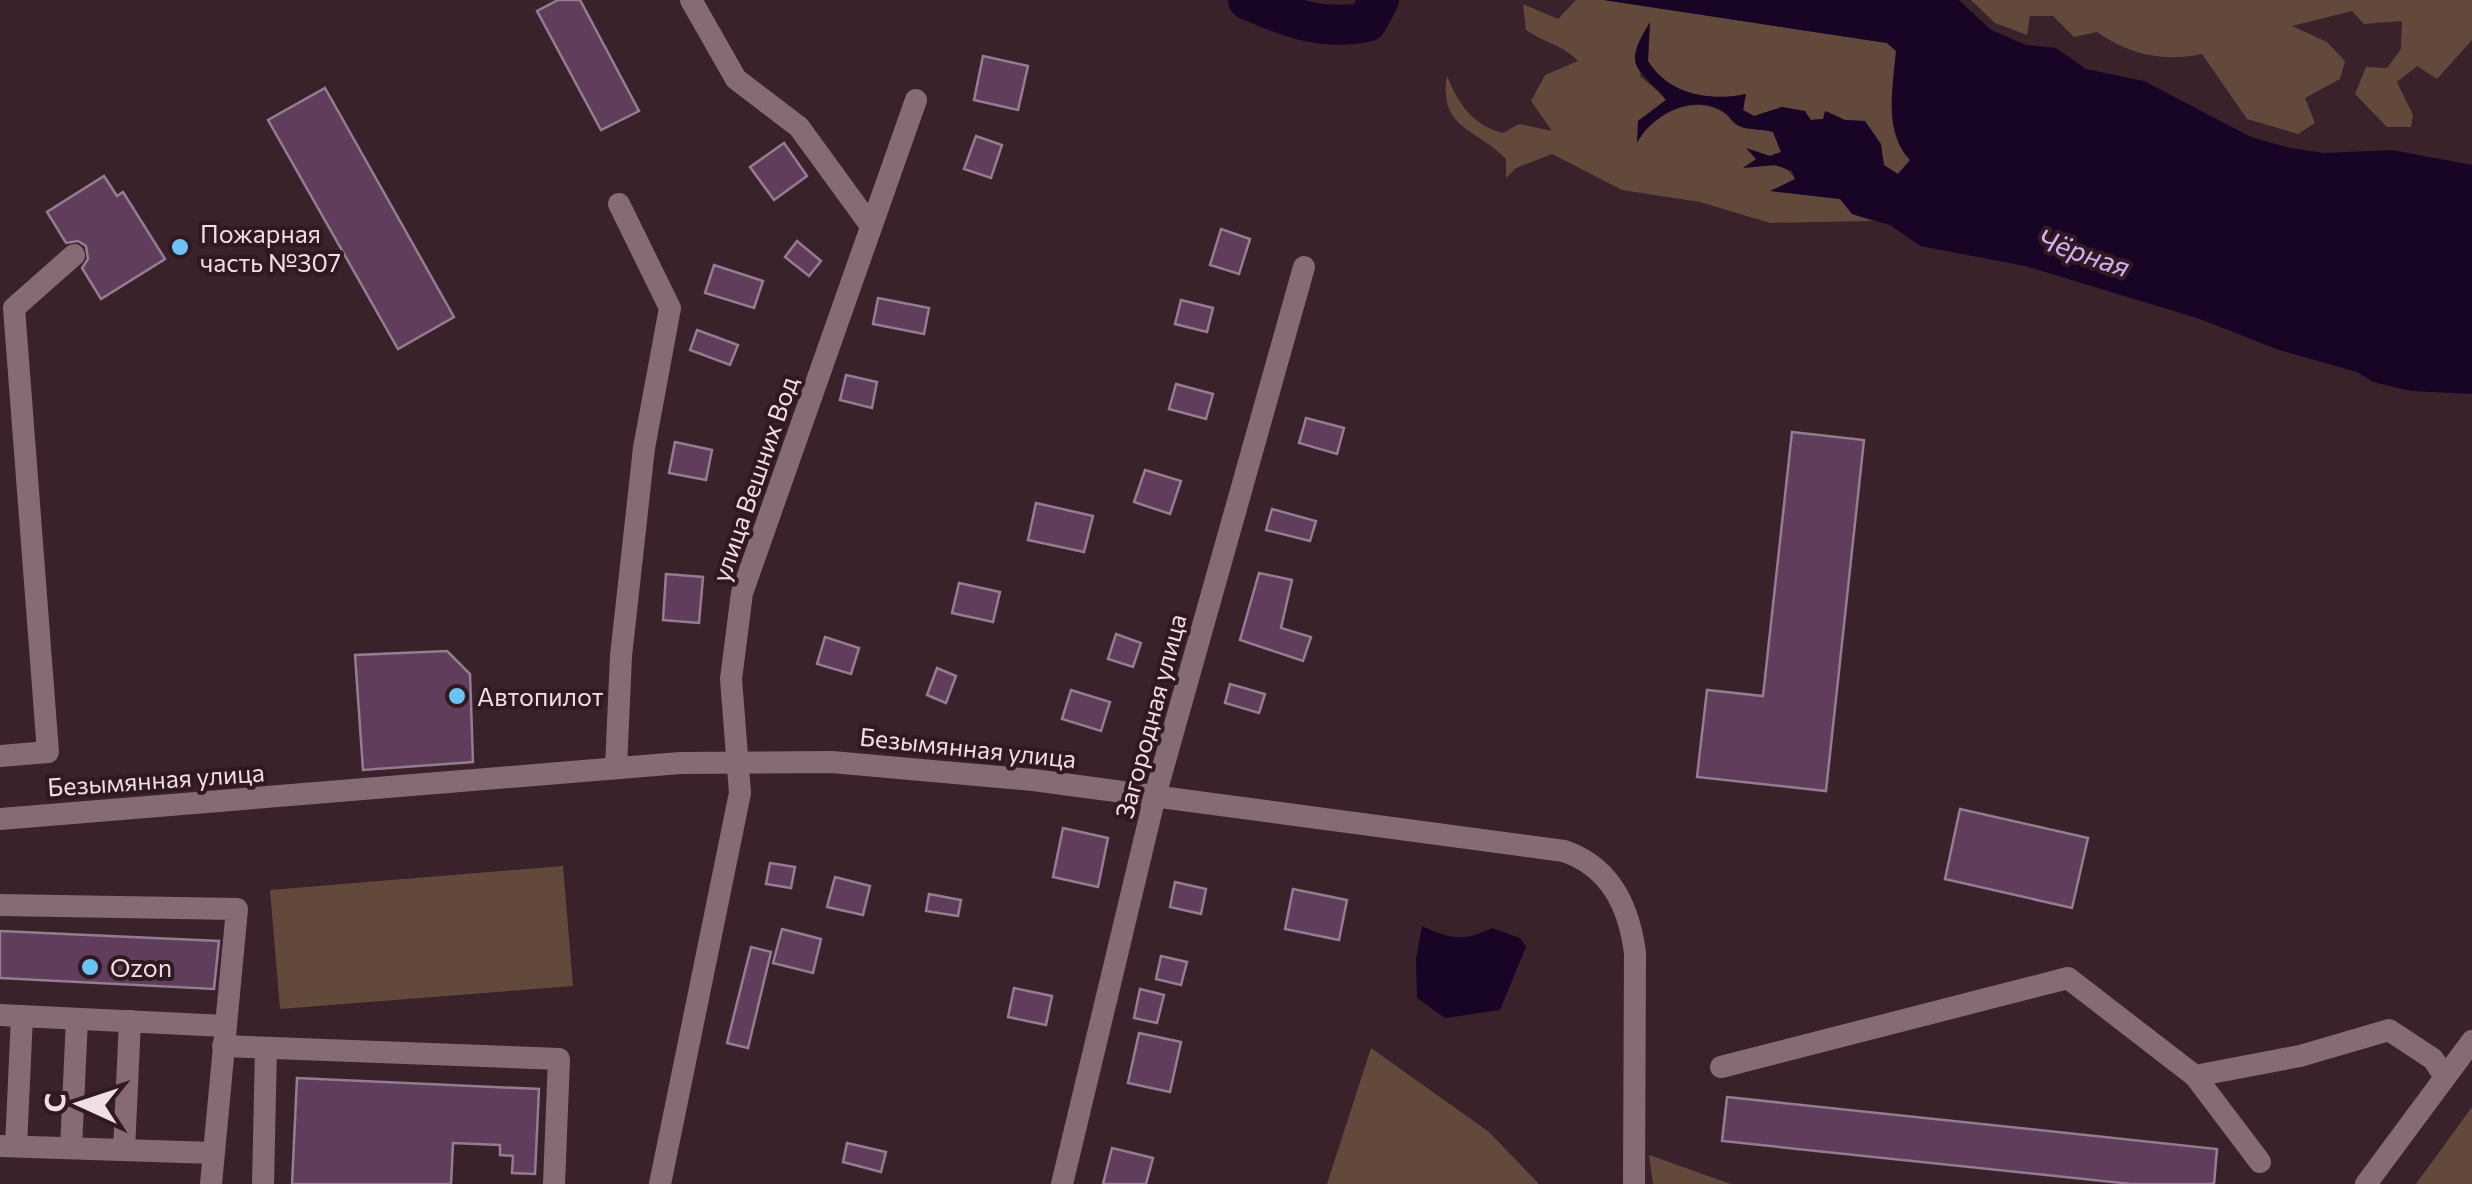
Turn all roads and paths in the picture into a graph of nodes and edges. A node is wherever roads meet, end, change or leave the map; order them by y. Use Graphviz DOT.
graph roads {
  1 [pos="691,0"];
  2 [pos="916,100"];
  3 [pos="619,204"];
  4 [pos="871,226"];
  5 [pos="74,255"];
  6 [pos="1304,267"];
  7 [pos="0,756"];
  8 [pos="736,761"];
  9 [pos="616,767"];
  10 [pos="1155,796"];
  11 [pos="0,819"];
  12 [pos="0,904"];
  13 [pos="11,1016"];
  14 [pos="77,1019"];
  15 [pos="130,1022"];
  16 [pos="224,1036"];
  17 [pos="2472,1041"];
  18 [pos="266,1048"];
  19 [pos="1722,1067"];
  20 [pos="2195,1076"];
  21 [pos="2445,1077"];
  22 [pos="8,1146"];
  23 [pos="70,1148"];
  24 [pos="124,1150"];
  25 [pos="212,1152"];
  26 [pos="2260,1162"];
  27 [pos="210,1184"];
  28 [pos="262,1184"];
  29 [pos="554,1184"];
  30 [pos="660,1184"];
  31 [pos="1062,1184"];
  32 [pos="1634,1184"];
  33 [pos="2366,1184"];
  1 -- 4 [label="street"];
  2 -- 4 [label="street, улица Вешних Вод"];
  3 -- 9 [label="street"];
  4 -- 8 [label="street, улица Вешних Вод"];
  5 -- 7 [label="street"];
  6 -- 10 [label="street, Загородная улица"];
  8 -- 9 [label="street, Безымянная улица"];
  8 -- 10 [label="street, Безымянная улица"];
  8 -- 30 [label="street, улица Вешних Вод"];
  9 -- 11 [label="street, Безымянная улица"];
  10 -- 31 [label="street, Загородная улица"];
  10 -- 32 [label="street, Безымянная улица"];
  12 -- 16 [label="street"];
  13 -- 14 [label="street"];
  13 -- 22 [label="street"];
  14 -- 15 [label="street"];
  14 -- 23 [label="street"];
  15 -- 16 [label="street"];
  15 -- 24 [label="street"];
  16 -- 18 [label="street"];
  16 -- 25 [label="street"];
  17 -- 21 [label="street"];
  18 -- 28 [label="street"];
  18 -- 29 [label="street"];
  19 -- 20 [label="street"];
  20 -- 21 [label="street"];
  20 -- 26 [label="street"];
  21 -- 33 [label="street"];
  22 -- 23 [label="street"];
  23 -- 24 [label="street"];
  24 -- 25 [label="street"];
  25 -- 27 [label="street"];
}
